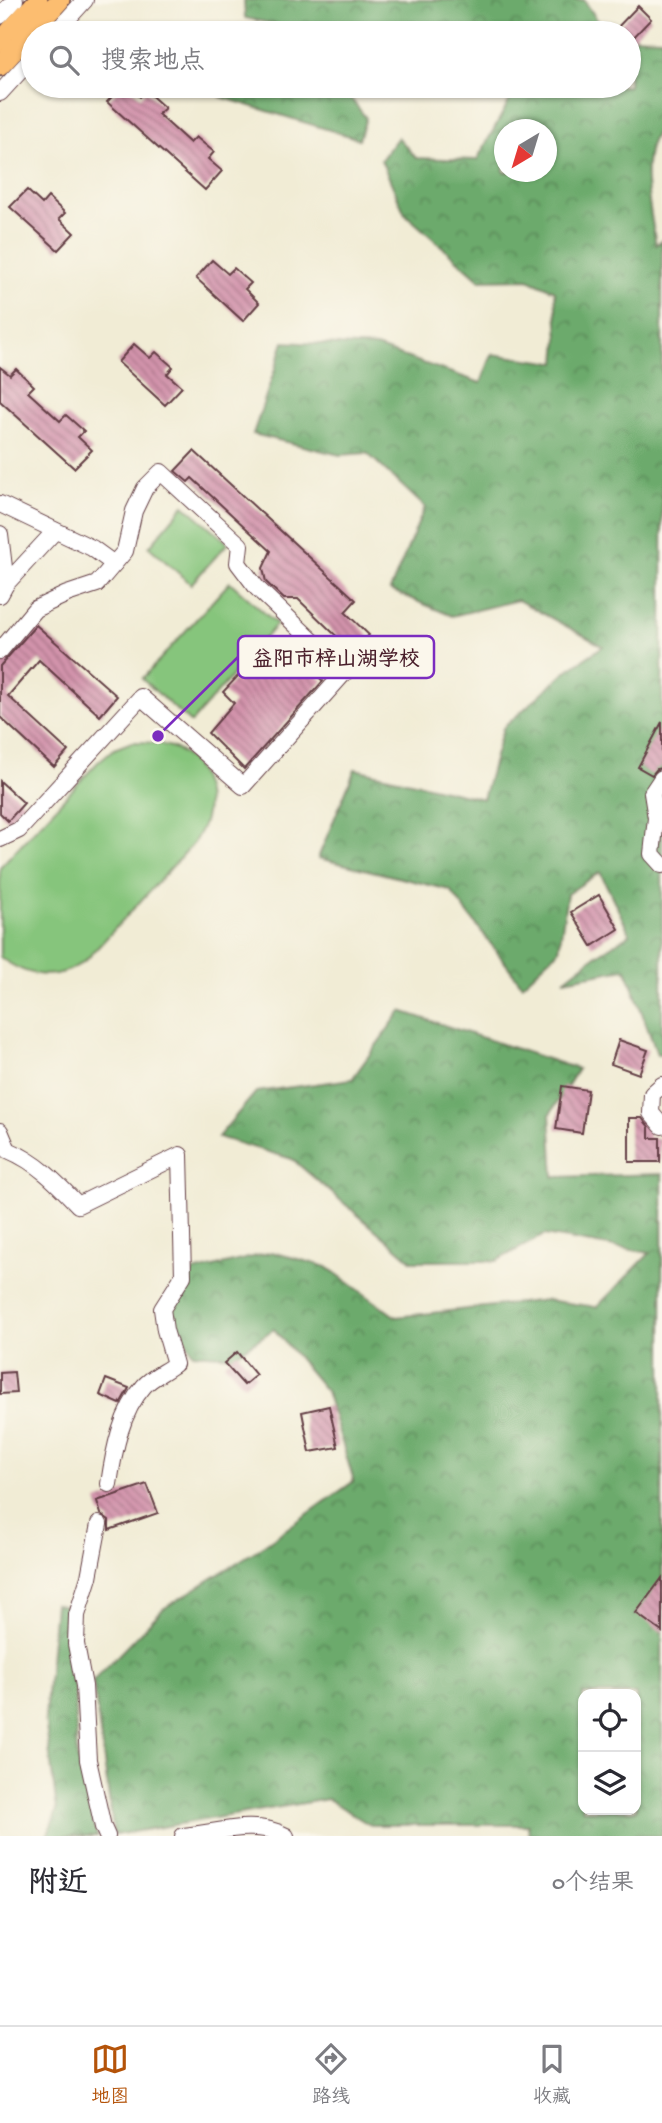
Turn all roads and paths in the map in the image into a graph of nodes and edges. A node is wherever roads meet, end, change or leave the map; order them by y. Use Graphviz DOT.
graph roads {
  1 [pos="15,0"];
  2 [pos="38,0"];
  3 [pos="60,0"];
  4 [pos="85,0"];
  5 [pos="0,16"];
  6 [pos="41,21"];
  7 [pos="66,21"];
  8 [pos="0,42"];
  9 [pos="21,43"];
  10 [pos="0,66"];
  11 [pos="21,70"];
  12 [pos="0,93"];
  13 [pos="0,505"];
  14 [pos="55,531"];
  15 [pos="0,534"];
  16 [pos="114,564"];
  17 [pos="3,590"];
  18 [pos="0,651"];
  19 [pos="662,778"];
  20 [pos="0,839"];
  21 [pos="662,865"];
  22 [pos="662,1085"];
  23 [pos="662,1126"];
  24 [pos="0,1131"];
  25 [pos="109,1483"];
  26 [pos="99,1524"];
  27 [pos="107,1836"];
  28 [pos="183,1836"];
  29 [pos="286,1836"];
  1 -- 5 [label="street"];
  2 -- 8 [label="main road"];
  3 -- 6 [label="main road"];
  4 -- 7 [label="street"];
  9 -- 10 [label="main road"];
  11 -- 12 [label="street"];
  13 -- 14 [label="street"];
  14 -- 16 [label="street"];
  14 -- 17 [label="street"];
  15 -- 17 [label="street"];
  16 -- 18 [label="street"];
  16 -- 20 [label="street"];
  19 -- 21 [label="street"];
  22 -- 23 [label="street"];
  24 -- 25 [label="street"];
  26 -- 27 [label="street"];
  28 -- 29 [label="street"];
}
